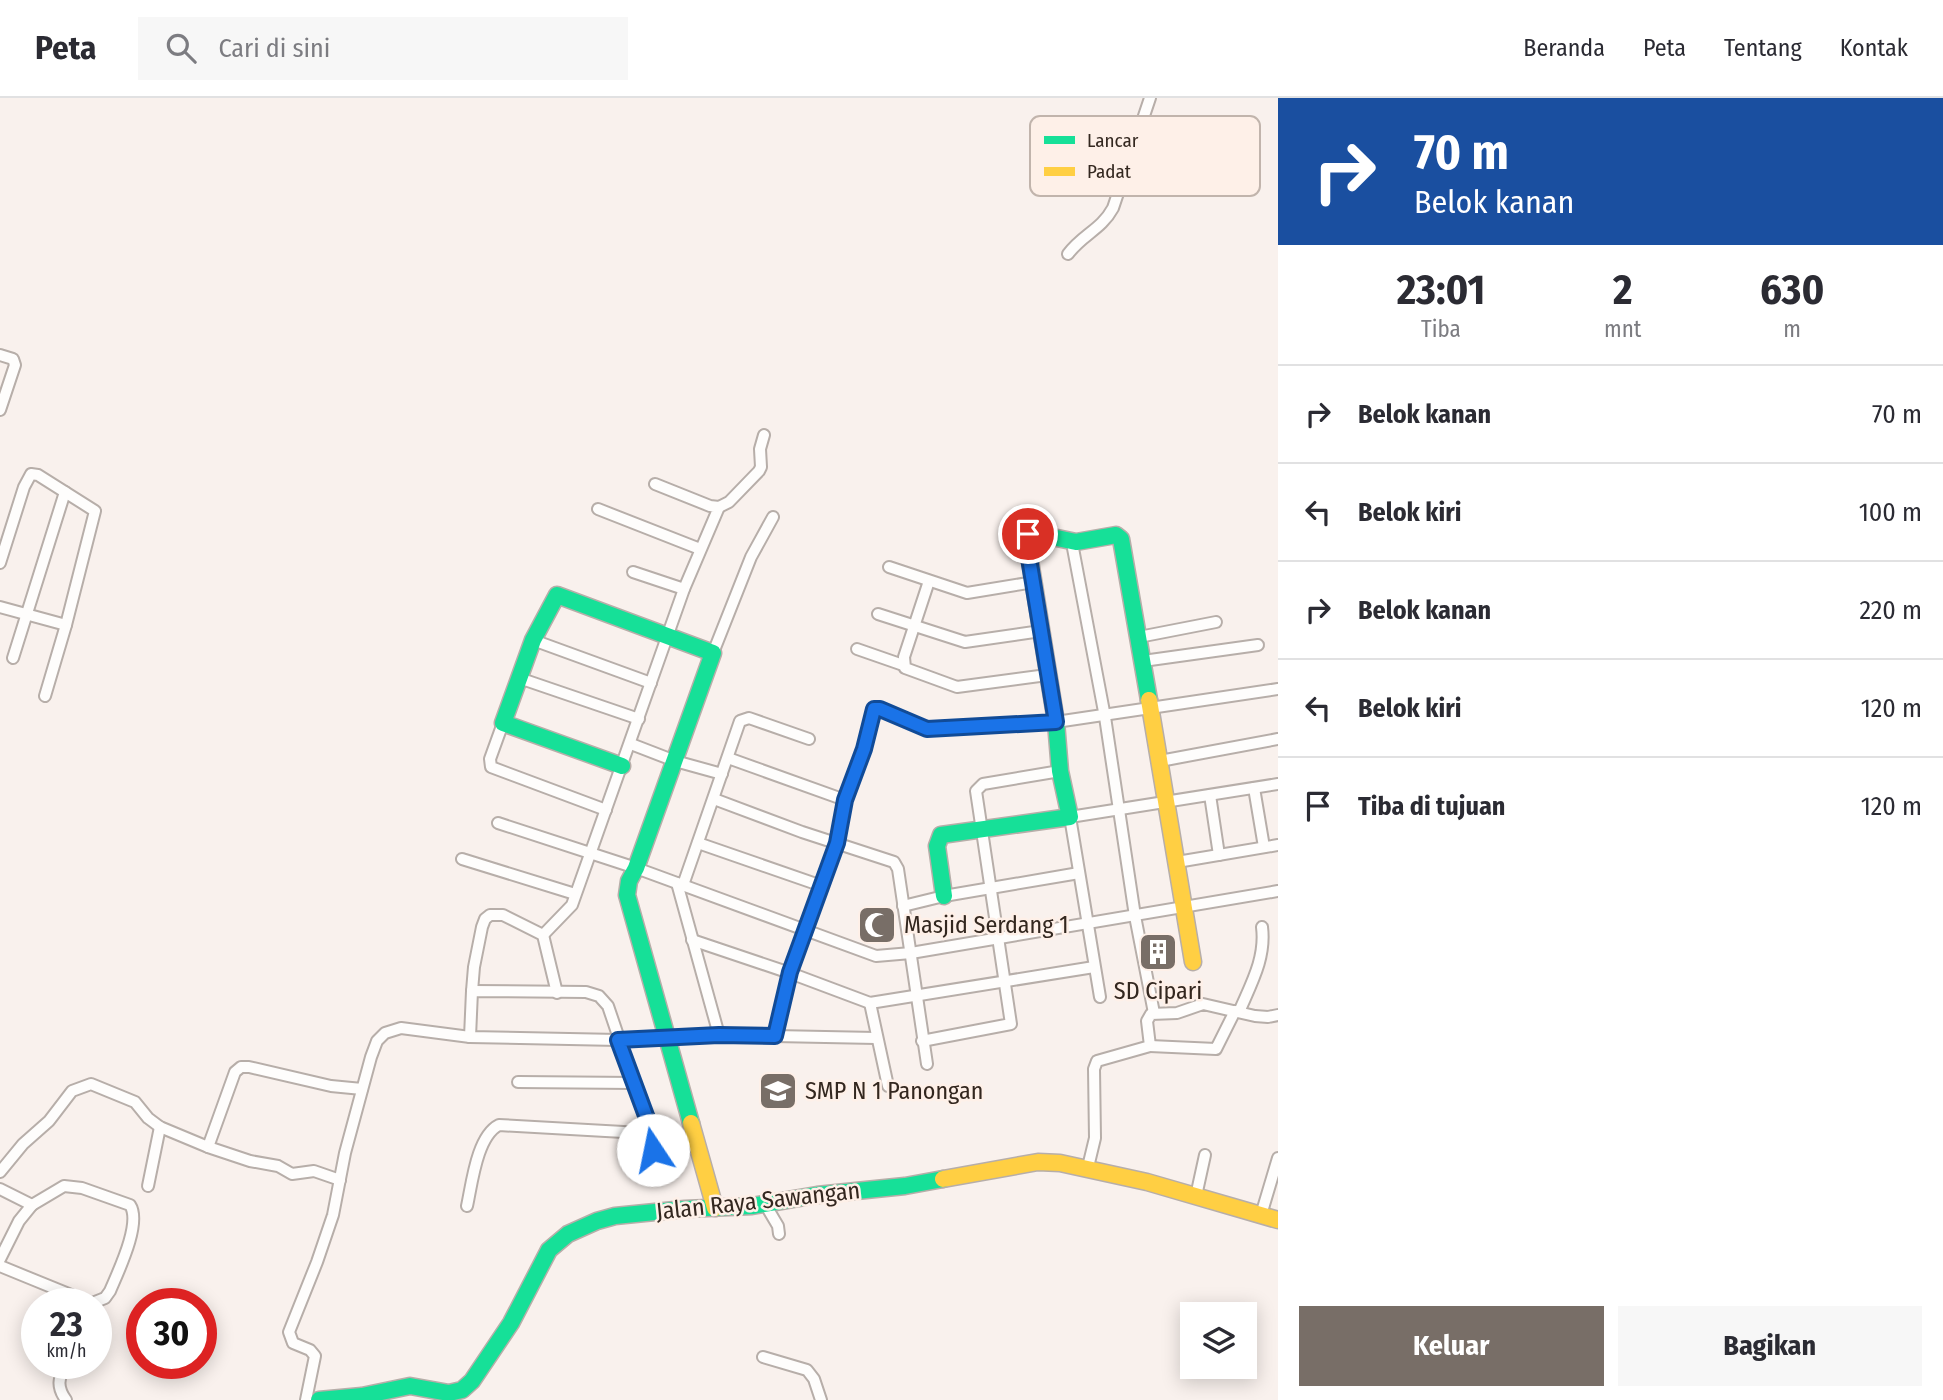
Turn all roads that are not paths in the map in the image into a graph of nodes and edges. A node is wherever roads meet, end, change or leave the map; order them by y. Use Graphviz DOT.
graph roads {
  1 [pos="1150,98"];
  2 [pos="1144,116"];
  3 [pos="1117,196"];
  4 [pos="1068,254"];
  5 [pos="0,355"];
  6 [pos="0,410"];
  7 [pos="764,435"];
  8 [pos="655,484"];
  9 [pos="65,492"];
  10 [pos="719,507"];
  11 [pos="598,509"];
  12 [pos="773,517"];
  13 [pos="1072,543"];
  14 [pos="700,549"];
  15 [pos="0,563"];
  16 [pos="889,568"];
  17 [pos="633,572"];
  18 [pos="929,581"];
  19 [pos="1034,582"];
  20 [pos="684,589"];
  21 [pos="0,607"];
  22 [pos="27,614"];
  23 [pos="878,614"];
  24 [pos="1216,622"];
  25 [pos="66,625"];
  26 [pos="914,626"];
  27 [pos="1041,631"];
  28 [pos="1139,636"];
  29 [pos="667,638"];
  30 [pos="534,640"];
  31 [pos="1258,645"];
  32 [pos="857,649"];
  33 [pos="713,653"];
  34 [pos="13,658"];
  35 [pos="1143,661"];
  36 [pos="903,664"];
  37 [pos="1047,675"];
  38 [pos="519,678"];
  39 [pos="651,683"];
  40 [pos="1278,689"];
  41 [pos="45,696"];
  42 [pos="1151,709"];
  43 [pos="1105,717"];
  44 [pos="639,719"];
  45 [pos="1056,722"];
  46 [pos="503,723"];
  47 [pos="809,739"];
  48 [pos="1278,739"];
  49 [pos="631,744"];
  50 [pos="728,758"];
  51 [pos="675,761"];
  52 [pos="1160,761"];
  53 [pos="622,766"];
  54 [pos="1060,771"];
  55 [pos="722,774"];
  56 [pos="1278,784"];
  57 [pos="1254,788"];
  58 [pos="1210,795"];
  59 [pos="714,799"];
  60 [pos="845,800"];
  61 [pos="1165,801"];
  62 [pos="606,810"];
  63 [pos="1118,810"];
  64 [pos="1070,817"];
  65 [pos="498,823"];
  66 [pos="980,829"];
  67 [pos="698,843"];
  68 [pos="837,843"];
  69 [pos="1278,845"];
  70 [pos="1264,847"];
  71 [pos="590,854"];
  72 [pos="1219,855"];
  73 [pos="462,859"];
  74 [pos="1177,862"];
  75 [pos="636,868"];
  76 [pos="1079,873"];
  77 [pos="680,884"];
  78 [pos="822,886"];
  79 [pos="990,888"];
  80 [pos="1278,891"];
  81 [pos="575,894"];
  82 [pos="944,896"];
  83 [pos="903,906"];
  84 [pos="1184,909"];
  85 [pos="1135,916"];
  86 [pos="1087,925"];
  87 [pos="1262,928"];
  88 [pos="806,929"];
  89 [pos="544,934"];
  90 [pos="998,937"];
  91 [pos="692,940"];
  92 [pos="911,953"];
  93 [pos="1194,962"];
  94 [pos="1094,967"];
  95 [pos="790,972"];
  96 [pos="1005,981"];
  97 [pos="472,991"];
  98 [pos="557,993"];
  99 [pos="917,996"];
  100 [pos="1100,997"];
  101 [pos="870,1003"];
  102 [pos="1237,1012"];
  103 [pos="1154,1013"];
  104 [pos="1278,1015"];
  105 [pos="719,1035"];
  106 [pos="775,1036"];
  107 [pos="470,1037"];
  108 [pos="876,1038"];
  109 [pos="669,1039"];
  110 [pos="618,1040"];
  111 [pos="922,1041"];
  112 [pos="1150,1046"];
  113 [pos="926,1064"];
  114 [pos="518,1082"];
  115 [pos="634,1083"];
  116 [pos="888,1086"];
  117 [pos="362,1089"];
  118 [pos="160,1127"];
  119 [pos="649,1131"];
  120 [pos="208,1147"];
  121 [pos="653,1150"];
  122 [pos="1205,1155"];
  123 [pos="1278,1158"];
  124 [pos="1088,1167"];
  125 [pos="0,1171"];
  126 [pos="341,1180"];
  127 [pos="148,1186"];
  128 [pos="0,1189"];
  129 [pos="1196,1196"];
  130 [pos="765,1204"];
  131 [pos="32,1205"];
  132 [pos="467,1206"];
  133 [pos="715,1208"];
  134 [pos="1261,1215"];
  135 [pos="1278,1220"];
  136 [pos="779,1234"];
  137 [pos="0,1259"];
  138 [pos="0,1266"];
  139 [pos="54,1288"];
  140 [pos="111,1288"];
  141 [pos="763,1357"];
  142 [pos="59,1379"];
  143 [pos="66,1400"];
  144 [pos="306,1400"];
  145 [pos="318,1400"];
  146 [pos="821,1400"];
  1 -- 2 [label="street"];
  3 -- 4 [label="street"];
  5 -- 6 [label="street"];
  7 -- 10 [label="street"];
  8 -- 10 [label="street"];
  9 -- 15 [label="street"];
  9 -- 22 [label="street"];
  9 -- 25 [label="street"];
  10 -- 14 [label="street"];
  11 -- 14 [label="street"];
  12 -- 33 [label="street"];
  13 -- 19 [label="street"];
  13 -- 28 [label="street"];
  13 -- 43 [label="street"];
  14 -- 20 [label="street"];
  16 -- 18 [label="street"];
  17 -- 20 [label="street"];
  18 -- 19 [label="street"];
  18 -- 26 [label="street"];
  19 -- 27 [label="street"];
  20 -- 29 [label="street"];
  21 -- 22 [label="street"];
  22 -- 25 [label="street"];
  22 -- 34 [label="street"];
  23 -- 26 [label="street"];
  24 -- 28 [label="street"];
  25 -- 41 [label="street"];
  26 -- 27 [label="street"];
  26 -- 36 [label="street"];
  27 -- 37 [label="street"];
  28 -- 35 [label="street"];
  29 -- 30 [label="street"];
  29 -- 33 [label="street"];
  29 -- 39 [label="street"];
  30 -- 38 [label="street"];
  30 -- 39 [label="street"];
  31 -- 35 [label="street"];
  32 -- 36 [label="street"];
  33 -- 51 [label="street"];
  35 -- 42 [label="street"];
  36 -- 37 [label="street"];
  37 -- 45 [label="street"];
  38 -- 44 [label="street"];
  38 -- 46 [label="street"];
  39 -- 44 [label="street"];
  40 -- 42 [label="street"];
  42 -- 43 [label="street"];
  42 -- 52 [label="street"];
  43 -- 45 [label="street"];
  43 -- 63 [label="street"];
  44 -- 49 [label="street"];
  45 -- 54 [label="street"];
  45 -- 60 [label="street"];
  46 -- 53 [label="street"];
  46 -- 62 [label="street"];
  47 -- 50 [label="street"];
  48 -- 52 [label="street"];
  49 -- 51 [label="street"];
  49 -- 53 [label="street"];
  50 -- 55 [label="street"];
  50 -- 60 [label="street"];
  51 -- 55 [label="street"];
  51 -- 75 [label="street"];
  52 -- 61 [label="street"];
  53 -- 62 [label="street"];
  54 -- 64 [label="street"];
  54 -- 66 [label="street"];
  55 -- 59 [label="street"];
  56 -- 57 [label="street"];
  57 -- 58 [label="street"];
  57 -- 70 [label="street"];
  58 -- 61 [label="street"];
  58 -- 72 [label="street"];
  59 -- 67 [label="street"];
  59 -- 68 [label="street"];
  60 -- 68 [label="street"];
  61 -- 63 [label="street"];
  61 -- 74 [label="street"];
  62 -- 71 [label="street"];
  63 -- 64 [label="street"];
  63 -- 85 [label="street"];
  64 -- 66 [label="street"];
  64 -- 76 [label="street"];
  65 -- 71 [label="street"];
  66 -- 79 [label="street"];
  66 -- 82 [label="street"];
  67 -- 77 [label="street"];
  67 -- 78 [label="street"];
  68 -- 78 [label="street"];
  68 -- 83 [label="street"];
  69 -- 70 [label="street"];
  70 -- 72 [label="street"];
  71 -- 75 [label="street"];
  71 -- 81 [label="street"];
  72 -- 74 [label="street"];
  73 -- 81 [label="street"];
  74 -- 84 [label="street"];
  75 -- 77 [label="street"];
  75 -- 109 [label="street"];
  76 -- 79 [label="street"];
  76 -- 86 [label="street"];
  77 -- 88 [label="street"];
  77 -- 91 [label="street"];
  78 -- 88 [label="street"];
  79 -- 82 [label="street"];
  79 -- 90 [label="street"];
  80 -- 84 [label="street"];
  81 -- 89 [label="street"];
  82 -- 83 [label="street"];
  83 -- 92 [label="street"];
  84 -- 85 [label="street"];
  84 -- 93 [label="street"];
  85 -- 86 [label="street"];
  85 -- 103 [label="street"];
  86 -- 90 [label="street"];
  86 -- 94 [label="street"];
  87 -- 102 [label="street"];
  88 -- 92 [label="street"];
  88 -- 95 [label="street"];
  89 -- 97 [label="street"];
  89 -- 98 [label="street"];
  90 -- 92 [label="street"];
  90 -- 96 [label="street"];
  91 -- 95 [label="street"];
  91 -- 105 [label="street"];
  92 -- 99 [label="street"];
  94 -- 96 [label="street"];
  94 -- 100 [label="street"];
  95 -- 101 [label="street"];
  95 -- 106 [label="street"];
  96 -- 99 [label="street"];
  96 -- 111 [label="street"];
  97 -- 98 [label="street"];
  97 -- 107 [label="street"];
  98 -- 110 [label="street"];
  99 -- 101 [label="street"];
  99 -- 111 [label="street"];
  101 -- 108 [label="street"];
  102 -- 103 [label="street"];
  102 -- 104 [label="street"];
  102 -- 112 [label="street"];
  103 -- 112 [label="street"];
  105 -- 106 [label="street"];
  105 -- 109 [label="street"];
  106 -- 108 [label="street"];
  107 -- 110 [label="street"];
  107 -- 117 [label="street"];
  108 -- 116 [label="street"];
  109 -- 110 [label="street"];
  109 -- 133 [label="street"];
  110 -- 115 [label="street"];
  111 -- 113 [label="street"];
  112 -- 124 [label="street"];
  114 -- 115 [label="street"];
  115 -- 119 [label="street"];
  117 -- 120 [label="street"];
  117 -- 126 [label="street"];
  118 -- 120 [label="street"];
  118 -- 125 [label="street"];
  118 -- 127 [label="street"];
  119 -- 121 [label="street"];
  119 -- 132 [label="street"];
  120 -- 126 [label="street"];
  122 -- 129 [label="street"];
  123 -- 134 [label="street"];
  124 -- 129 [label="street, Jalan Raya Sawangan"];
  124 -- 130 [label="street, Jalan Raya Sawangan"];
  126 -- 144 [label="street"];
  128 -- 131 [label="street"];
  129 -- 134 [label="street, Jalan Raya Sawangan"];
  130 -- 133 [label="street, Jalan Raya Sawangan"];
  130 -- 136 [label="street"];
  131 -- 137 [label="street"];
  131 -- 140 [label="street"];
  133 -- 145 [label="street, Jalan Raya Sawangan"];
  134 -- 135 [label="street, Jalan Raya Sawangan"];
  138 -- 139 [label="street"];
  141 -- 146 [label="street"];
  142 -- 143 [label="street"];
}
